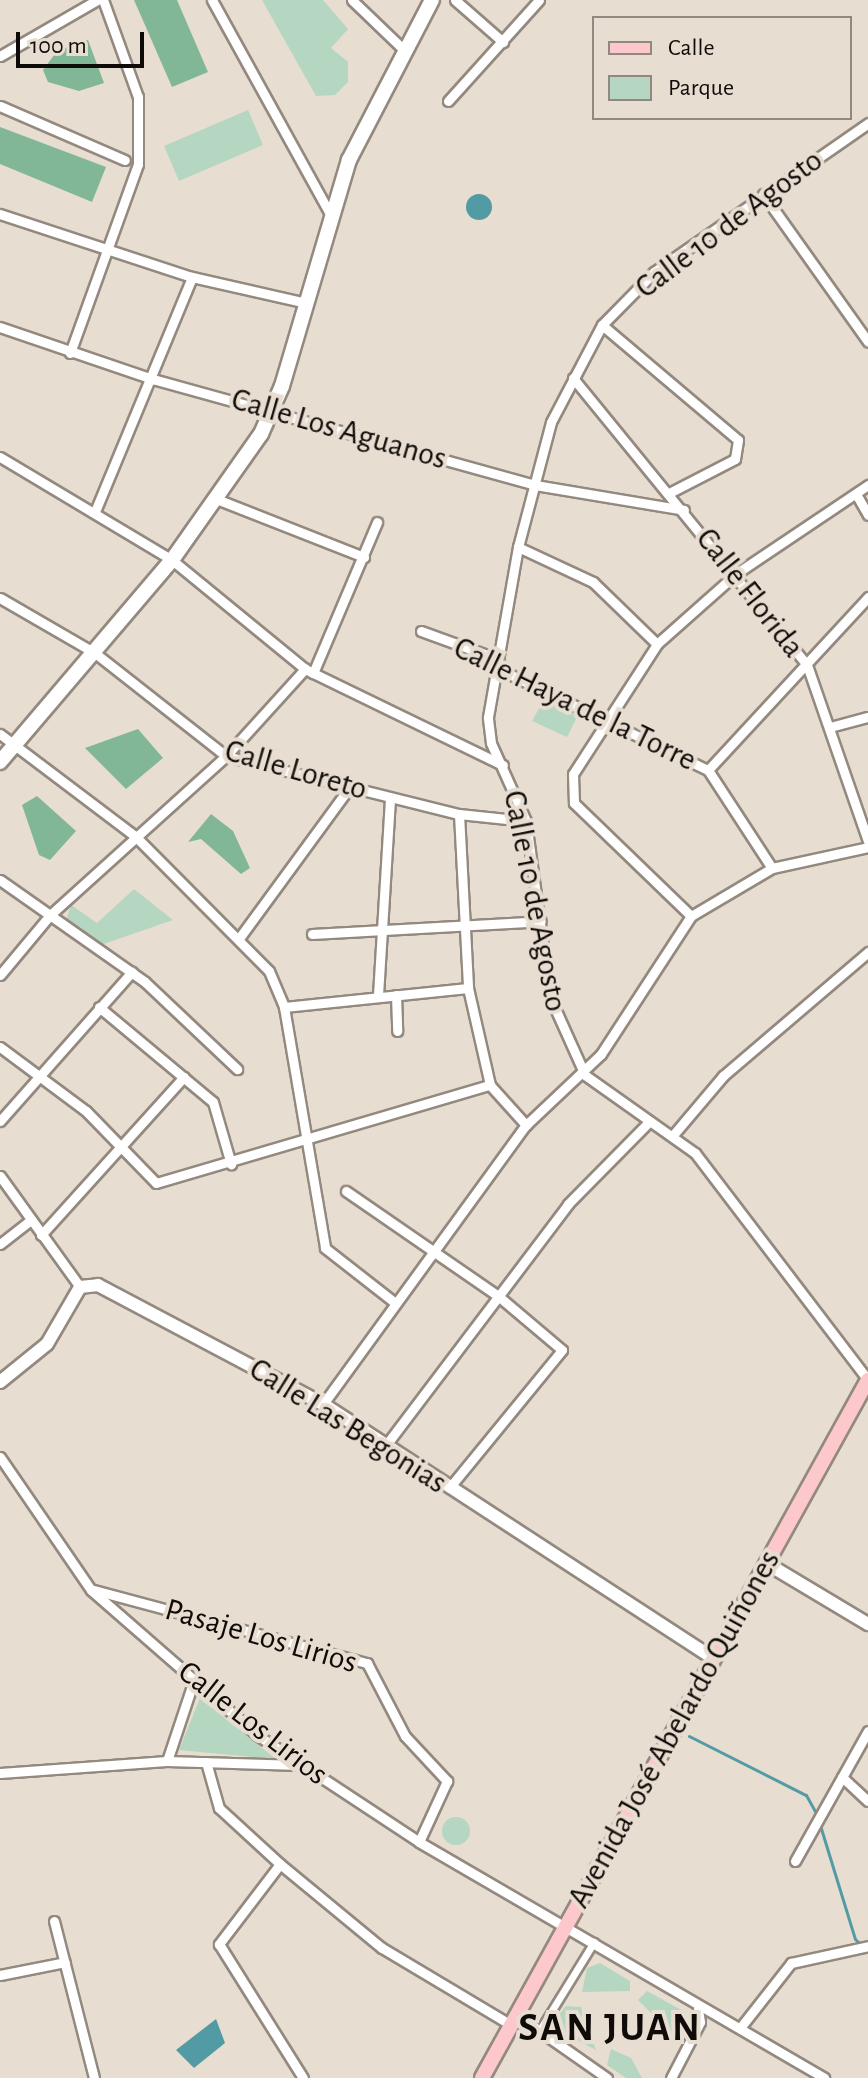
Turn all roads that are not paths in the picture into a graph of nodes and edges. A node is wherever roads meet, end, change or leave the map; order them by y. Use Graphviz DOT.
graph roads {
  1 [pos="100,0"];
  2 [pos="212,0"];
  3 [pos="352,0"];
  4 [pos="432,0"];
  5 [pos="455,0"];
  6 [pos="539,0"];
  7 [pos="503,42"];
  8 [pos="405,51"];
  9 [pos="0,56"];
  10 [pos="448,101"];
  11 [pos="0,106"];
  12 [pos="868,123"];
  13 [pos="125,160"];
  14 [pos="763,194"];
  15 [pos="0,214"];
  16 [pos="332,217"];
  17 [pos="110,249"];
  18 [pos="192,277"];
  19 [pos="306,303"];
  20 [pos="602,325"];
  21 [pos="0,327"];
  22 [pos="868,342"];
  23 [pos="70,353"];
  24 [pos="573,378"];
  25 [pos="153,379"];
  26 [pos="273,409"];
  27 [pos="0,457"];
  28 [pos="535,485"];
  29 [pos="868,485"];
  30 [pos="671,492"];
  31 [pos="856,494"];
  32 [pos="219,500"];
  33 [pos="96,509"];
  34 [pos="684,510"];
  35 [pos="868,515"];
  36 [pos="377,522"];
  37 [pos="518,547"];
  38 [pos="364,557"];
  39 [pos="172,560"];
  40 [pos="737,573"];
  41 [pos="868,597"];
  42 [pos="0,598"];
  43 [pos="421,631"];
  44 [pos="657,644"];
  45 [pos="95,653"];
  46 [pos="495,658"];
  47 [pos="807,665"];
  48 [pos="309,671"];
  49 [pos="868,717"];
  50 [pos="604,723"];
  51 [pos="830,727"];
  52 [pos="0,734"];
  53 [pos="16,744"];
  54 [pos="226,756"];
  55 [pos="0,762"];
  56 [pos="505,766"];
  57 [pos="708,770"];
  58 [pos="349,788"];
  59 [pos="390,797"];
  60 [pos="459,814"];
  61 [pos="526,821"];
  62 [pos="135,836"];
  63 [pos="868,844"];
  64 [pos="772,868"];
  65 [pos="0,880"];
  66 [pos="50,915"];
  67 [pos="691,916"];
  68 [pos="541,921"];
  69 [pos="464,928"];
  70 [pos="379,932"];
  71 [pos="312,934"];
  72 [pos="240,937"];
  73 [pos="868,952"];
  74 [pos="132,972"];
  75 [pos="0,975"];
  76 [pos="468,988"];
  77 [pos="378,995"];
  78 [pos="396,995"];
  79 [pos="99,1007"];
  80 [pos="284,1007"];
  81 [pos="397,1031"];
  82 [pos="0,1047"];
  83 [pos="237,1069"];
  84 [pos="39,1075"];
  85 [pos="585,1075"];
  86 [pos="184,1077"];
  87 [pos="490,1085"];
  88 [pos="0,1121"];
  89 [pos="649,1122"];
  90 [pos="526,1125"];
  91 [pos="674,1134"];
  92 [pos="303,1143"];
  93 [pos="125,1150"];
  94 [pos="231,1164"];
  95 [pos="0,1176"];
  96 [pos="346,1191"];
  97 [pos="31,1220"];
  98 [pos="41,1235"];
  99 [pos="0,1244"];
  100 [pos="431,1248"];
  101 [pos="80,1287"];
  102 [pos="497,1295"];
  103 [pos="394,1302"];
  104 [pos="868,1380"];
  105 [pos="0,1382"];
  106 [pos="323,1404"];
  107 [pos="386,1445"];
  108 [pos="0,1457"];
  109 [pos="449,1488"];
  110 [pos="766,1563"];
  111 [pos="91,1590"];
  112 [pos="868,1624"];
  113 [pos="714,1659"];
  114 [pos="194,1680"];
  115 [pos="868,1731"];
  116 [pos="167,1761"];
  117 [pos="206,1762"];
  118 [pos="300,1765"];
  119 [pos="0,1773"];
  120 [pos="842,1777"];
  121 [pos="868,1801"];
  122 [pos="419,1842"];
  123 [pos="795,1861"];
  124 [pos="280,1864"];
  125 [pos="54,1921"];
  126 [pos="564,1927"];
  127 [pos="594,1942"];
  128 [pos="868,1946"];
  129 [pos="65,1962"];
  130 [pos="0,1975"];
  131 [pos="698,2009"];
  132 [pos="514,2020"];
  133 [pos="541,2028"];
  134 [pos="740,2028"];
  135 [pos="94,2078"];
  136 [pos="303,2078"];
  137 [pos="482,2078"];
  138 [pos="607,2078"];
  139 [pos="671,2078"];
  140 [pos="824,2078"];
  1 -- 9 [label="street"];
  1 -- 17 [label="street"];
  2 -- 16 [label="street"];
  3 -- 8 [label="street"];
  4 -- 8 [label="main road"];
  5 -- 7 [label="street"];
  6 -- 7 [label="street"];
  7 -- 10 [label="street"];
  8 -- 16 [label="main road"];
  11 -- 13 [label="street"];
  12 -- 14 [label="street, Calle 10 de Agosto"];
  14 -- 20 [label="street, Calle 10 de Agosto"];
  14 -- 22 [label="street"];
  15 -- 17 [label="street"];
  16 -- 19 [label="main road"];
  17 -- 18 [label="street"];
  17 -- 23 [label="street"];
  18 -- 19 [label="street"];
  18 -- 25 [label="street"];
  19 -- 26 [label="main road"];
  20 -- 24 [label="street, Calle 10 de Agosto"];
  20 -- 30 [label="street"];
  21 -- 23 [label="street, Calle Los Aguanos"];
  23 -- 25 [label="street, Calle Los Aguanos"];
  24 -- 28 [label="street, Calle 10 de Agosto"];
  24 -- 30 [label="street, Calle Florida"];
  25 -- 26 [label="street, Calle Los Aguanos"];
  25 -- 33 [label="street"];
  26 -- 28 [label="street, Calle Los Aguanos"];
  26 -- 32 [label="main road"];
  27 -- 33 [label="street"];
  28 -- 34 [label="street, Calle Los Aguanos"];
  28 -- 37 [label="street, Calle 10 de Agosto"];
  29 -- 31 [label="street"];
  30 -- 34 [label="street, Calle Florida"];
  31 -- 35 [label="street"];
  31 -- 40 [label="street"];
  32 -- 38 [label="street"];
  32 -- 39 [label="main road"];
  33 -- 39 [label="street"];
  34 -- 40 [label="street, Calle Florida"];
  36 -- 38 [label="street"];
  37 -- 44 [label="street"];
  37 -- 46 [label="street, Calle 10 de Agosto"];
  38 -- 48 [label="street"];
  39 -- 45 [label="main road"];
  39 -- 48 [label="street"];
  40 -- 44 [label="street"];
  40 -- 47 [label="street, Calle Florida"];
  41 -- 47 [label="street"];
  42 -- 45 [label="street, Calle Loreto"];
  43 -- 46 [label="street, Calle Haya de la Torre"];
  44 -- 50 [label="street"];
  45 -- 53 [label="main road"];
  45 -- 54 [label="street, Calle Loreto"];
  46 -- 50 [label="street, Calle Haya de la Torre"];
  46 -- 56 [label="street, Calle 10 de Agosto"];
  47 -- 51 [label="street, Calle Florida"];
  47 -- 57 [label="street"];
  48 -- 54 [label="street"];
  48 -- 56 [label="street"];
  49 -- 51 [label="street"];
  50 -- 57 [label="street, Calle Haya de la Torre"];
  50 -- 67 [label="street"];
  51 -- 63 [label="street, Calle Florida"];
  52 -- 53 [label="street"];
  53 -- 55 [label="main road"];
  53 -- 62 [label="street"];
  54 -- 58 [label="street, Calle Loreto"];
  54 -- 62 [label="street"];
  56 -- 61 [label="street, Calle 10 de Agosto"];
  57 -- 64 [label="street, Calle Haya de la Torre"];
  58 -- 59 [label="street, Calle Loreto"];
  58 -- 72 [label="street"];
  59 -- 60 [label="street, Calle Loreto"];
  59 -- 70 [label="street"];
  60 -- 61 [label="street, Calle Loreto"];
  60 -- 69 [label="street"];
  61 -- 68 [label="street, Calle 10 de Agosto"];
  62 -- 66 [label="street"];
  62 -- 72 [label="street"];
  63 -- 64 [label="street"];
  64 -- 67 [label="street"];
  65 -- 66 [label="street"];
  66 -- 74 [label="street"];
  66 -- 75 [label="street"];
  67 -- 85 [label="street"];
  68 -- 69 [label="street"];
  68 -- 85 [label="street, Calle 10 de Agosto"];
  69 -- 70 [label="street"];
  69 -- 76 [label="street"];
  70 -- 71 [label="street"];
  70 -- 77 [label="street"];
  72 -- 80 [label="street"];
  73 -- 91 [label="street"];
  74 -- 79 [label="street"];
  74 -- 83 [label="street"];
  76 -- 78 [label="street"];
  76 -- 87 [label="street"];
  77 -- 78 [label="street"];
  77 -- 80 [label="street"];
  78 -- 81 [label="street"];
  79 -- 84 [label="street"];
  79 -- 86 [label="street"];
  80 -- 92 [label="street"];
  82 -- 84 [label="street"];
  84 -- 88 [label="street"];
  84 -- 93 [label="street"];
  85 -- 89 [label="street, Calle 10 de Agosto"];
  85 -- 90 [label="street"];
  86 -- 93 [label="street"];
  86 -- 94 [label="street"];
  87 -- 90 [label="street"];
  87 -- 92 [label="street"];
  89 -- 91 [label="street, Calle 10 de Agosto"];
  89 -- 102 [label="street"];
  90 -- 100 [label="street"];
  91 -- 104 [label="street, Calle 10 de Agosto"];
  92 -- 94 [label="street"];
  92 -- 103 [label="street"];
  93 -- 94 [label="street"];
  93 -- 98 [label="street"];
  95 -- 97 [label="street"];
  96 -- 100 [label="street"];
  97 -- 98 [label="street"];
  97 -- 99 [label="street"];
  98 -- 101 [label="street"];
  100 -- 102 [label="street"];
  100 -- 103 [label="street"];
  101 -- 105 [label="street"];
  101 -- 106 [label="street, Calle Las Begonias"];
  102 -- 107 [label="street"];
  102 -- 109 [label="street"];
  103 -- 106 [label="street"];
  104 -- 110 [label="main road, Avenida José Abelardo Quiñones"];
  106 -- 107 [label="street, Calle Las Begonias"];
  107 -- 109 [label="street, Calle Las Begonias"];
  108 -- 111 [label="street, Calle Los Lirios"];
  109 -- 113 [label="street, Calle Las Begonias"];
  110 -- 112 [label="street"];
  110 -- 113 [label="main road, Avenida José Abelardo Quiñones"];
  111 -- 114 [label="street, Calle Los Lirios"];
  111 -- 122 [label="street, Pasaje Los Lirios"];
  113 -- 126 [label="main road, Avenida José Abelardo Quiñones"];
  114 -- 116 [label="street"];
  114 -- 118 [label="street, Calle Los Lirios"];
  115 -- 120 [label="street"];
  116 -- 117 [label="street"];
  116 -- 119 [label="street"];
  117 -- 118 [label="street"];
  117 -- 124 [label="street"];
  118 -- 122 [label="street, Calle Los Lirios"];
  120 -- 121 [label="street"];
  120 -- 123 [label="street"];
  122 -- 126 [label="street, Calle Los Lirios"];
  124 -- 132 [label="street"];
  124 -- 136 [label="street"];
  125 -- 129 [label="street"];
  126 -- 127 [label="street, Calle Los Lirios"];
  126 -- 132 [label="main road, Avenida José Abelardo Quiñones"];
  127 -- 131 [label="street, Calle Los Lirios"];
  127 -- 133 [label="street"];
  128 -- 134 [label="street"];
  129 -- 130 [label="street"];
  129 -- 135 [label="street"];
  131 -- 134 [label="street, Calle Los Lirios"];
  131 -- 139 [label="street"];
  132 -- 133 [label="street"];
  132 -- 137 [label="main road, Avenida José Abelardo Quiñones"];
  133 -- 138 [label="street"];
  134 -- 140 [label="street, Calle Los Lirios"];
}
